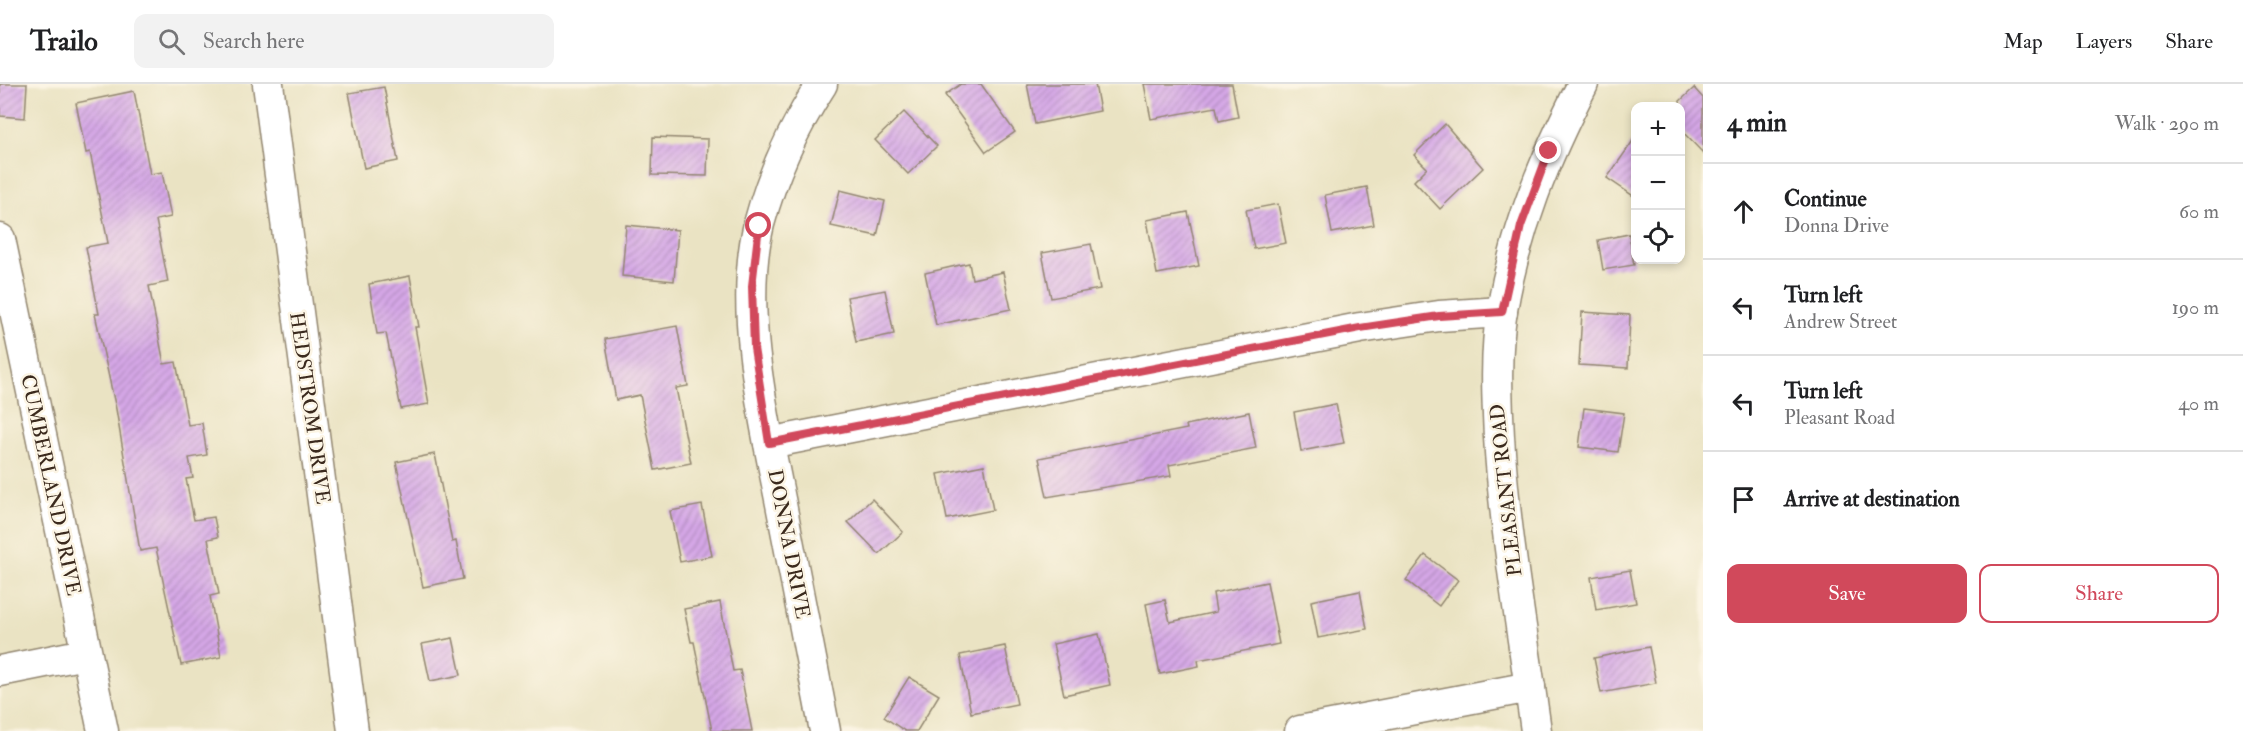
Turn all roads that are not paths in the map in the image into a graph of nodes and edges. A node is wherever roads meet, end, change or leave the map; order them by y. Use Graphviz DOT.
graph roads {
  1 [pos="268,84"];
  2 [pos="822,84"];
  3 [pos="1583,84"];
  4 [pos="0,239"];
  5 [pos="1502,312"];
  6 [pos="769,443"];
  7 [pos="85,654"];
  8 [pos="0,671"];
  9 [pos="1530,687"];
  10 [pos="103,731"];
  11 [pos="353,731"];
  12 [pos="825,731"];
  13 [pos="1300,731"];
  14 [pos="1536,731"];
  1 -- 11 [label="street, HEDSTROM DRIVE"];
  2 -- 6 [label="street, DONNA DRIVE"];
  3 -- 5 [label="street, PLEASANT ROAD"];
  4 -- 7 [label="street, CUMBERLAND DRIVE"];
  5 -- 6 [label="street"];
  5 -- 9 [label="street, PLEASANT ROAD"];
  6 -- 12 [label="street, DONNA DRIVE"];
  7 -- 8 [label="street"];
  7 -- 10 [label="street, CUMBERLAND DRIVE"];
  9 -- 13 [label="street"];
  9 -- 14 [label="street, PLEASANT ROAD"];
}
